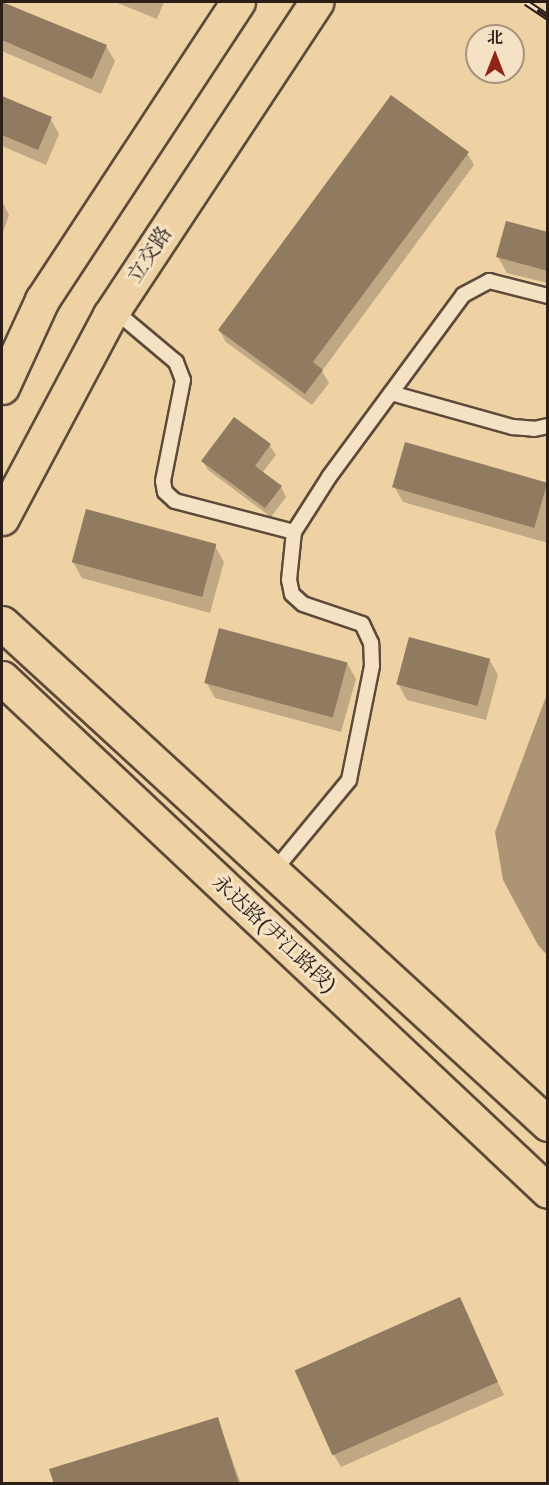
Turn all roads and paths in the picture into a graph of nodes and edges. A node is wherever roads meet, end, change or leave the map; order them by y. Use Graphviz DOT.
graph roads {
  1 [pos="238,2"];
  2 [pos="316,2"];
  3 [pos="548,296"];
  4 [pos="114,310"];
  5 [pos="2,387"];
  6 [pos="391,393"];
  7 [pos="548,426"];
  8 [pos="2,518"];
  9 [pos="294,531"];
  10 [pos="2,623"];
  11 [pos="2,678"];
  12 [pos="273,872"];
  13 [pos="548,1124"];
  14 [pos="548,1191"];
  1 -- 5 [label="main road"];
  2 -- 4 [label="main road, 立交路"];
  3 -- 6 [label="lane"];
  4 -- 8 [label="main road, 立交路"];
  4 -- 9 [label="lane"];
  6 -- 7 [label="lane"];
  6 -- 9 [label="lane"];
  9 -- 12 [label="lane"];
  10 -- 12 [label="main road"];
  11 -- 14 [label="main road, 永达路(尹江路段)"];
  12 -- 13 [label="main road"];
}
